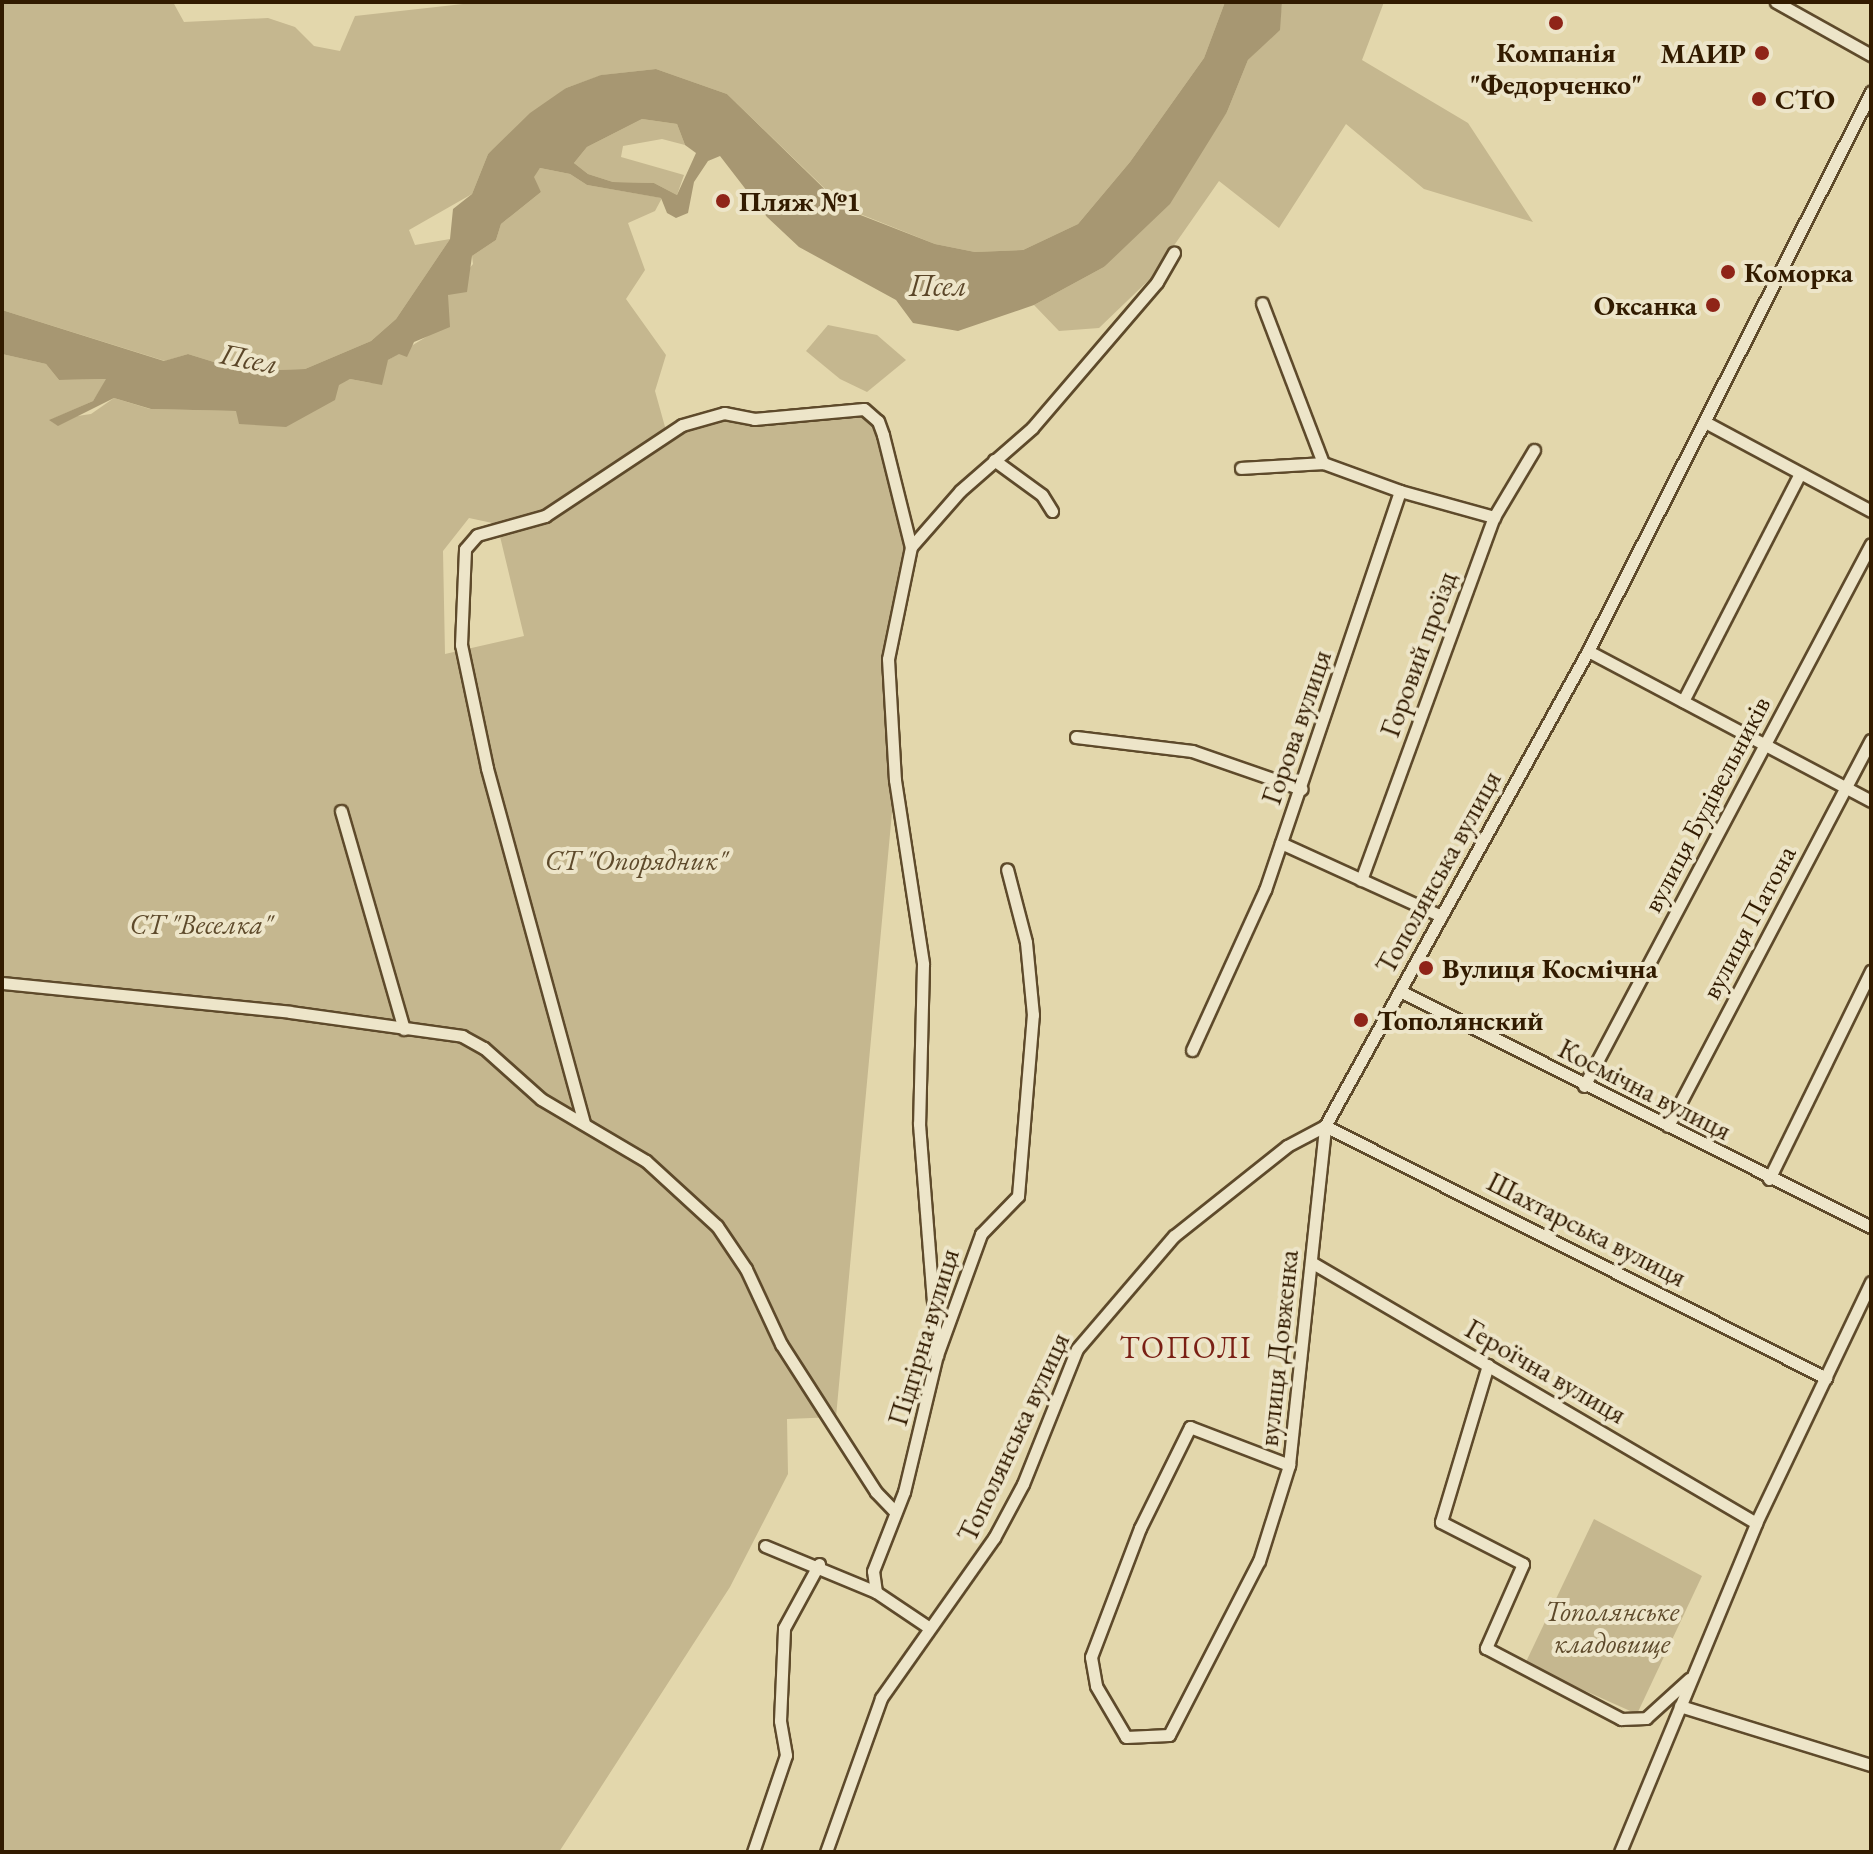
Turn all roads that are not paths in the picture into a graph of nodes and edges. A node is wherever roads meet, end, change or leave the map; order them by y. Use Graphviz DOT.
graph roads {
  1 [pos="1776,2"];
  2 [pos="1871,55"];
  3 [pos="1871,92"];
  4 [pos="1174,252"];
  5 [pos="1262,303"];
  6 [pos="1705,422"];
  7 [pos="1534,450"];
  8 [pos="994,460"];
  9 [pos="1323,463"];
  10 [pos="1241,468"];
  11 [pos="1800,473"];
  12 [pos="1400,491"];
  13 [pos="1052,511"];
  14 [pos="1871,511"];
  15 [pos="1494,517"];
  16 [pos="1871,544"];
  17 [pos="911,547"];
  18 [pos="1588,651"];
  19 [pos="1683,701"];
  20 [pos="1076,737"];
  21 [pos="1871,740"];
  22 [pos="1764,744"];
  23 [pos="1845,787"];
  24 [pos="1302,789"];
  25 [pos="1871,801"];
  26 [pos="341,811"];
  27 [pos="1281,843"];
  28 [pos="1007,869"];
  29 [pos="1361,880"];
  30 [pos="1441,916"];
  31 [pos="1871,971"];
  32 [pos="2,983"];
  33 [pos="1400,991"];
  34 [pos="404,1029"];
  35 [pos="1192,1050"];
  36 [pos="1584,1086"];
  37 [pos="584,1123"];
  38 [pos="1325,1126"];
  39 [pos="1668,1126"];
  40 [pos="1769,1179"];
  41 [pos="1871,1227"];
  42 [pos="1311,1262"];
  43 [pos="1871,1282"];
  44 [pos="937,1355"];
  45 [pos="1488,1365"];
  46 [pos="1826,1378"];
  47 [pos="1289,1465"];
  48 [pos="895,1512"];
  49 [pos="1756,1523"];
  50 [pos="765,1546"];
  51 [pos="819,1564"];
  52 [pos="876,1592"];
  53 [pos="928,1627"];
  54 [pos="1692,1677"];
  55 [pos="1680,1706"];
  56 [pos="1871,1765"];
  57 [pos="753,1852"];
  58 [pos="826,1852"];
  59 [pos="1620,1852"];
  1 -- 2 [label="street"];
  3 -- 6 [label="street, Тополянська вулиця"];
  4 -- 8 [label="street"];
  5 -- 9 [label="street"];
  6 -- 11 [label="street"];
  6 -- 18 [label="street, Тополянська вулиця"];
  7 -- 15 [label="street, Горовий проїзд"];
  8 -- 13 [label="street"];
  8 -- 17 [label="street"];
  9 -- 10 [label="street"];
  9 -- 12 [label="street"];
  11 -- 14 [label="street"];
  11 -- 19 [label="street"];
  12 -- 15 [label="street"];
  12 -- 24 [label="street, Горова вулиця"];
  15 -- 29 [label="street, Горовий проїзд"];
  16 -- 22 [label="street, вулиця Будівельників"];
  17 -- 37 [label="street"];
  17 -- 44 [label="street"];
  18 -- 19 [label="street"];
  18 -- 30 [label="street, Тополянська вулиця"];
  19 -- 22 [label="street"];
  20 -- 24 [label="street"];
  21 -- 23 [label="street, вулиця Патона"];
  22 -- 23 [label="street"];
  22 -- 36 [label="street, вулиця Будівельників"];
  23 -- 25 [label="street"];
  23 -- 39 [label="street, вулиця Патона"];
  24 -- 27 [label="street, Горова вулиця"];
  26 -- 34 [label="street"];
  27 -- 29 [label="street"];
  27 -- 35 [label="street, Горова вулиця"];
  28 -- 44 [label="street, Підгірна вулиця"];
  29 -- 30 [label="street"];
  30 -- 33 [label="street, Тополянська вулиця"];
  31 -- 40 [label="street"];
  32 -- 34 [label="street"];
  33 -- 36 [label="street, Космічна вулиця"];
  33 -- 38 [label="street, Тополянська вулиця"];
  34 -- 37 [label="street"];
  36 -- 39 [label="street, Космічна вулиця"];
  37 -- 48 [label="street"];
  38 -- 42 [label="street, вулиця Довженка"];
  38 -- 46 [label="street, Шахтарська вулиця"];
  38 -- 53 [label="street, Тополянська вулиця"];
  39 -- 40 [label="street, Космічна вулиця"];
  40 -- 41 [label="street, Космічна вулиця"];
  42 -- 45 [label="street, Героїчна вулиця"];
  42 -- 47 [label="street, вулиця Довженка"];
  43 -- 46 [label="street"];
  44 -- 48 [label="street, Підгірна вулиця"];
  45 -- 49 [label="street, Героїчна вулиця"];
  45 -- 54 [label="street"];
  46 -- 49 [label="street"];
  47 -- 47 [label="street, вулиця Довженка"];
  48 -- 52 [label="street, Підгірна вулиця"];
  49 -- 54 [label="street"];
  50 -- 51 [label="street"];
  51 -- 52 [label="street"];
  51 -- 57 [label="street"];
  52 -- 53 [label="street"];
  53 -- 58 [label="street, Тополянська вулиця"];
  54 -- 55 [label="street"];
  55 -- 56 [label="street"];
  55 -- 59 [label="street"];
}
